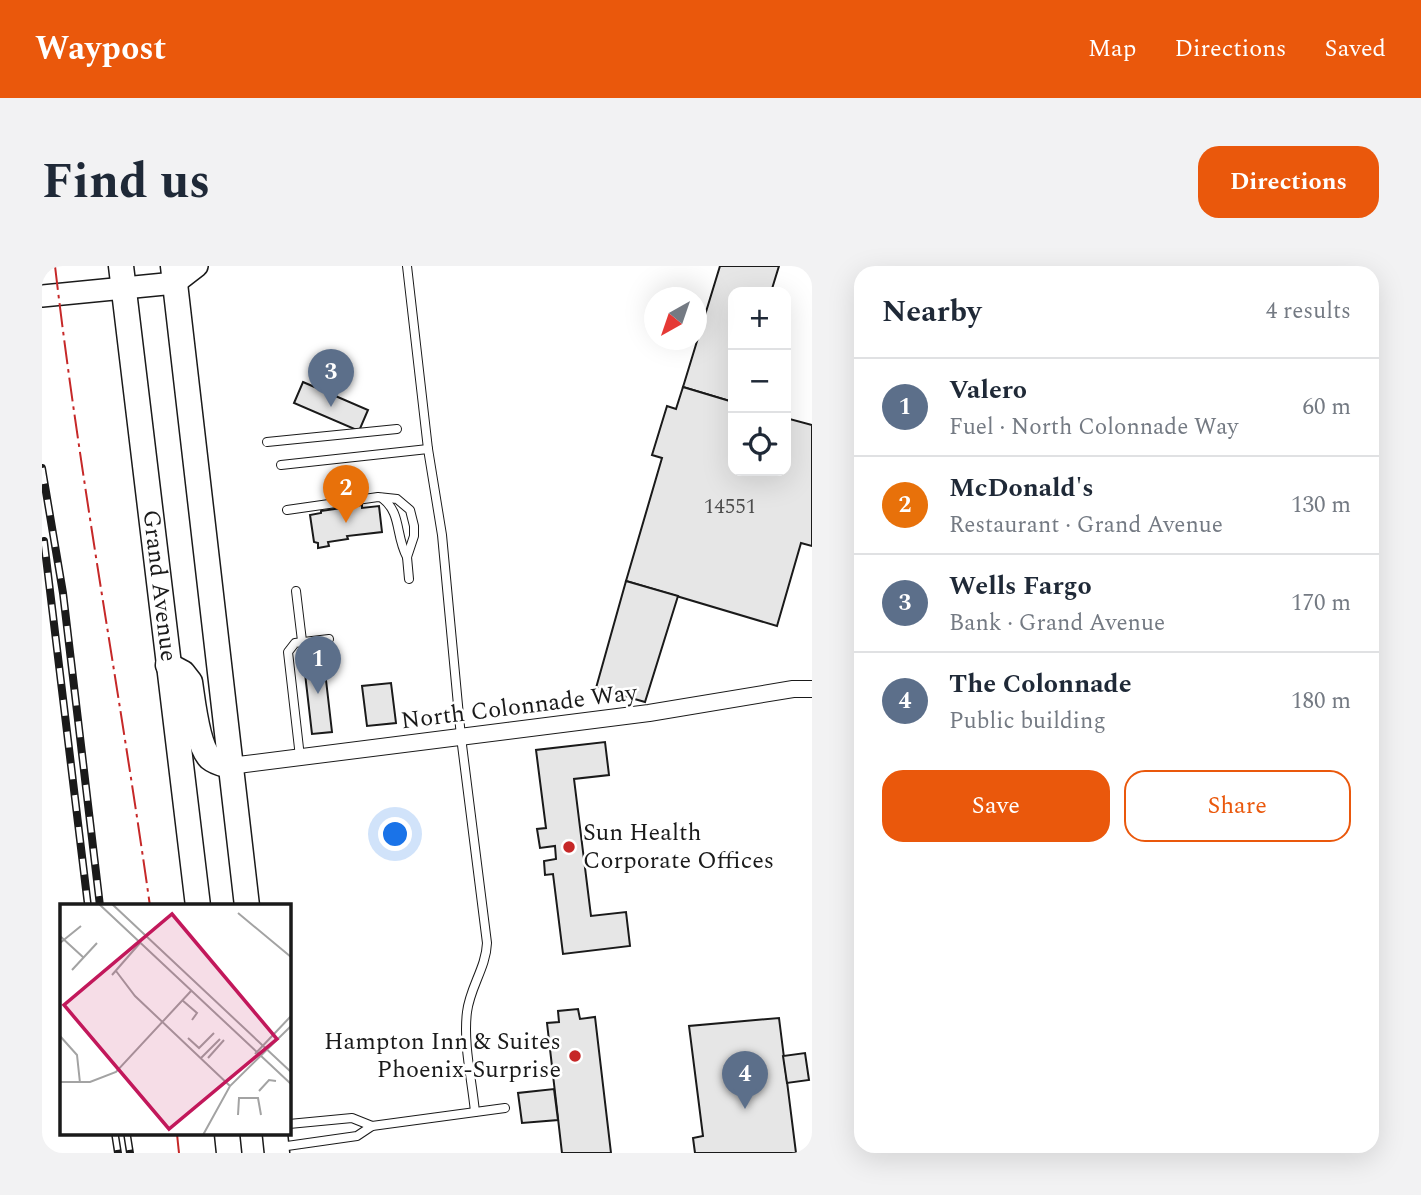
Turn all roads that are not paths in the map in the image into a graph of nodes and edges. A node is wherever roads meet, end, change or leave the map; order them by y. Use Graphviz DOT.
graph roads {
  1 [pos="197,266"];
  2 [pos="407,266"];
  3 [pos="174,274"];
  4 [pos="122,277"];
  5 [pos="42,296"];
  6 [pos="397,429"];
  7 [pos="267,442"];
  8 [pos="428,449"];
  9 [pos="281,465"];
  10 [pos="382,498"];
  11 [pos="287,510"];
  12 [pos="407,557"];
  13 [pos="408,579"];
  14 [pos="296,591"];
  15 [pos="329,639"];
  16 [pos="302,641"];
  17 [pos="168,665"];
  18 [pos="812,689"];
  19 [pos="461,737"];
  20 [pos="300,758"];
  21 [pos="230,766"];
  22 [pos="198,904"];
  23 [pos="247,904"];
  24 [pos="505,1108"];
  25 [pos="475,1112"];
  26 [pos="290,1124"];
  27 [pos="372,1126"];
  28 [pos="276,1145"];
  1 -- 3 [label="main road"];
  2 -- 8 [label="lane"];
  3 -- 4 [label="main road"];
  3 -- 21 [label="highway, Grand Avenue"];
  4 -- 5 [label="main road"];
  4 -- 17 [label="highway, Grand Avenue"];
  6 -- 7 [label="lane"];
  8 -- 9 [label="lane"];
  8 -- 19 [label="lane"];
  10 -- 11 [label="lane"];
  10 -- 12 [label="lane"];
  10 -- 12 [label="lane"];
  12 -- 13 [label="lane"];
  14 -- 16 [label="lane"];
  15 -- 16 [label="lane"];
  16 -- 20 [label="lane"];
  17 -- 21 [label="highway"];
  17 -- 22 [label="highway, Grand Avenue"];
  18 -- 19 [label="street, North Colonnade Way"];
  19 -- 20 [label="street, North Colonnade Way"];
  19 -- 25 [label="lane"];
  20 -- 21 [label="street, North Colonnade Way"];
  21 -- 23 [label="highway, Grand Avenue"];
  24 -- 25 [label="lane"];
  25 -- 27 [label="lane"];
  26 -- 27 [label="lane"];
  27 -- 28 [label="lane"];
}
